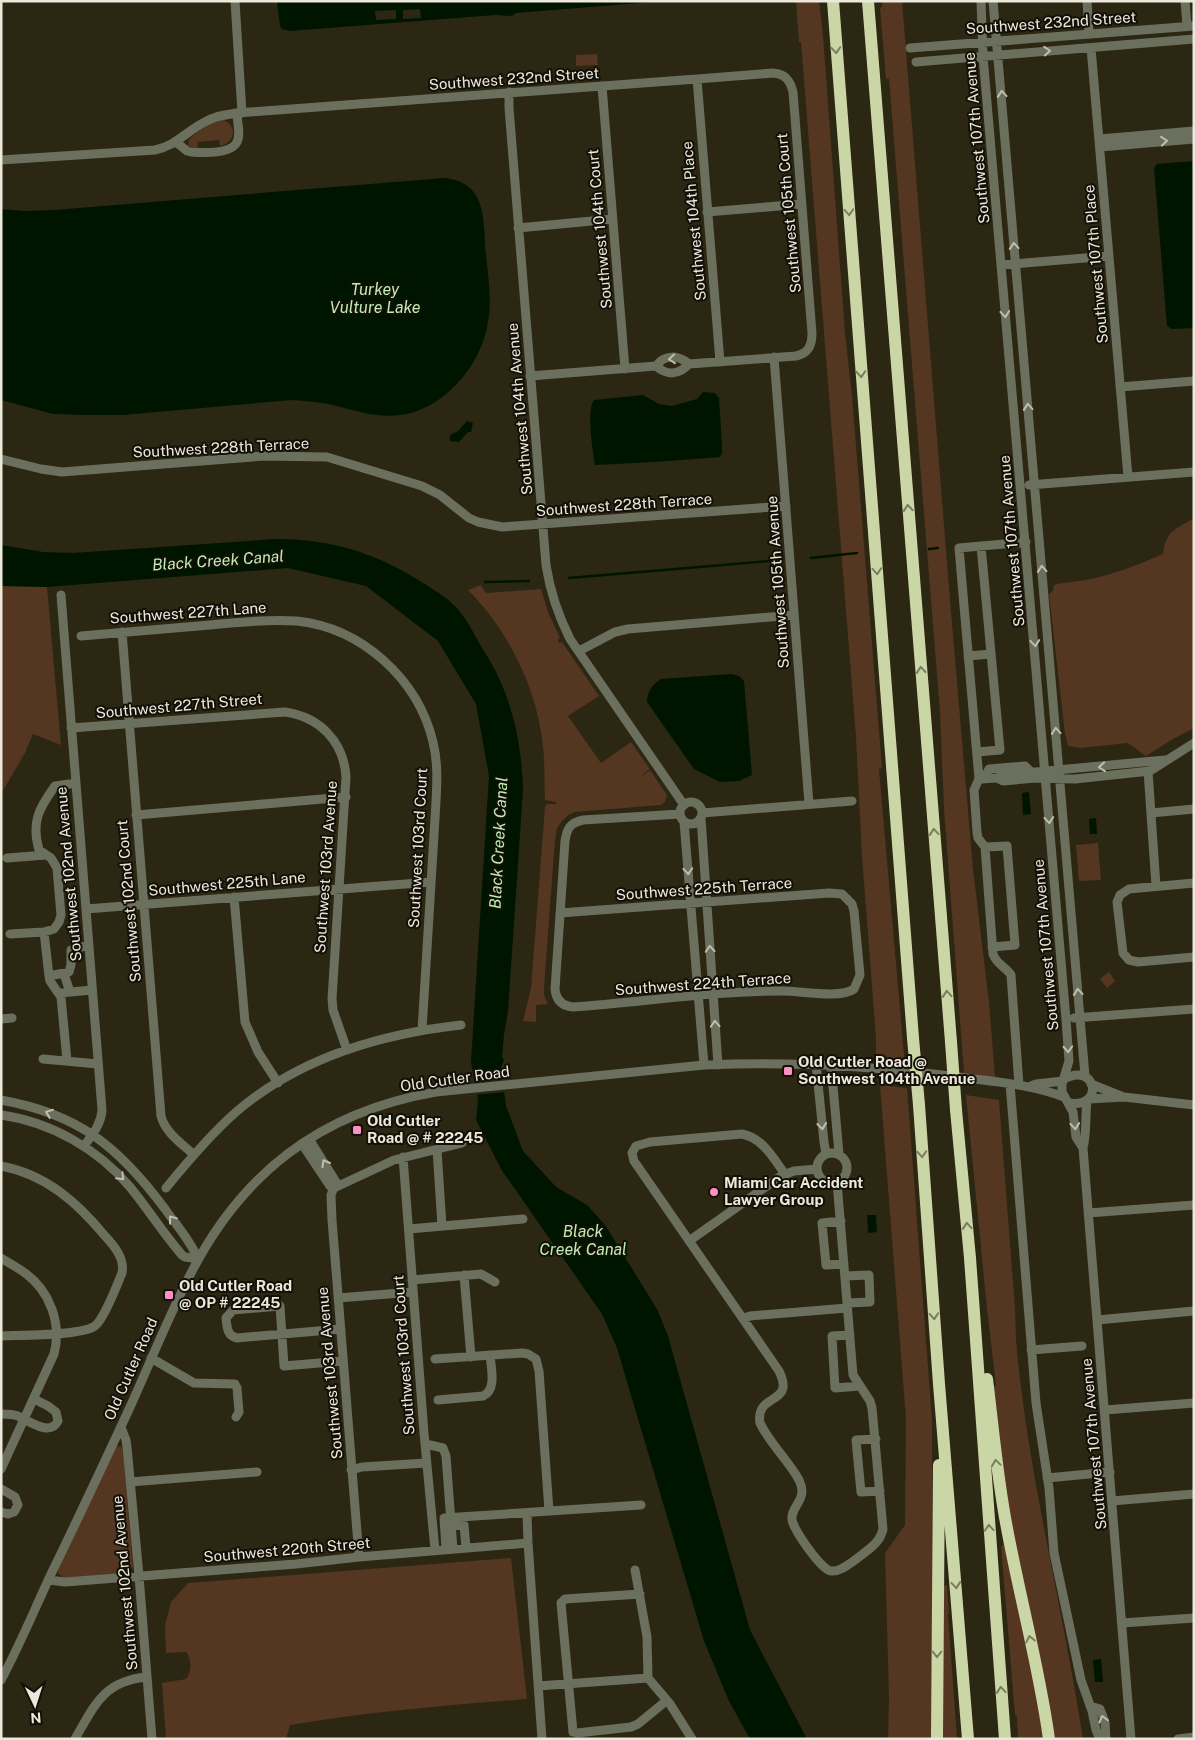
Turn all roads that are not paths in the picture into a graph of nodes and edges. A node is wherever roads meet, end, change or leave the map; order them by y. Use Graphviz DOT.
graph roads {
  1 [pos="235,1"];
  2 [pos="832,1"];
  3 [pos="868,1"];
  4 [pos="981,1"];
  5 [pos="993,1"];
  6 [pos="1087,1"];
  7 [pos="1185,1"];
  8 [pos="1190,26"];
  9 [pos="1089,34"];
  10 [pos="1194,39"];
  11 [pos="997,41"];
  12 [pos="982,42"];
  13 [pos="910,48"];
  14 [pos="1091,48"];
  15 [pos="998,55"];
  16 [pos="983,56"];
  17 [pos="916,62"];
  18 [pos="786,77"];
  19 [pos="697,79"];
  20 [pos="602,86"];
  21 [pos="509,92"];
  22 [pos="240,113"];
  23 [pos="1194,131"];
  24 [pos="1194,139"];
  25 [pos="176,142"];
  26 [pos="1099,143"];
  27 [pos="1,160"];
  28 [pos="802,204"];
  29 [pos="707,212"];
  30 [pos="613,220"];
  31 [pos="518,228"];
  32 [pos="1109,256"];
  33 [pos="1016,264"];
  34 [pos="1001,265"];
  35 [pos="774,357"];
  36 [pos="720,362"];
  37 [pos="689,364"];
  38 [pos="656,366"];
  39 [pos="625,369"];
  40 [pos="530,376"];
  41 [pos="1194,381"];
  42 [pos="1120,386"];
  43 [pos="1,459"];
  44 [pos="1194,472"];
  45 [pos="1128,477"];
  46 [pos="1034,485"];
  47 [pos="1021,486"];
  48 [pos="786,506"];
  49 [pos="543,525"];
  50 [pos="1026,542"];
  51 [pos="981,546"];
  52 [pos="61,595"];
  53 [pos="794,615"];
  54 [pos="297,621"];
  55 [pos="122,632"];
  56 [pos="81,636"];
  57 [pos="579,651"];
  58 [pos="991,654"];
  59 [pos="968,656"];
  60 [pos="289,712"];
  61 [pos="129,723"];
  62 [pos="71,728"];
  63 [pos="1194,743"];
  64 [pos="977,752"];
  65 [pos="1167,760"];
  66 [pos="1133,764"];
  67 [pos="1031,772"];
  68 [pos="1145,772"];
  69 [pos="1116,774"];
  70 [pos="1053,776"];
  71 [pos="997,778"];
  72 [pos="982,779"];
  73 [pos="76,783"];
  74 [pos="1149,794"];
  75 [pos="346,798"];
  76 [pos="852,801"];
  77 [pos="684,804"];
  78 [pos="809,804"];
  79 [pos="1194,810"];
  80 [pos="1151,813"];
  81 [pos="136,814"];
  82 [pos="702,815"];
  83 [pos="682,818"];
  84 [pos="984,847"];
  85 [pos="46,855"];
  86 [pos="7,858"];
  87 [pos="431,882"];
  88 [pos="1194,882"];
  89 [pos="1156,886"];
  90 [pos="339,889"];
  91 [pos="234,897"];
  92 [pos="706,903"];
  93 [pos="690,904"];
  94 [pos="144,905"];
  95 [pos="86,909"];
  96 [pos="560,913"];
  97 [pos="44,932"];
  98 [pos="10,934"];
  99 [pos="89,945"];
  100 [pos="992,947"];
  101 [pos="1194,957"];
  102 [pos="64,974"];
  103 [pos="49,976"];
  104 [pos="92,990"];
  105 [pos="852,991"];
  106 [pos="70,992"];
  107 [pos="60,993"];
  108 [pos="713,994"];
  109 [pos="698,996"];
  110 [pos="1194,1009"];
  111 [pos="12,1018"];
  112 [pos="1080,1018"];
  113 [pos="1,1019"];
  114 [pos="1066,1019"];
  115 [pos="461,1025"];
  116 [pos="422,1030"];
  117 [pos="347,1050"];
  118 [pos="43,1059"];
  119 [pos="66,1061"];
  120 [pos="98,1064"];
  121 [pos="718,1064"];
  122 [pos="816,1064"];
  123 [pos="831,1064"];
  124 [pos="704,1065"];
  125 [pos="1085,1076"];
  126 [pos="1064,1080"];
  127 [pos="278,1083"];
  128 [pos="1015,1084"];
  129 [pos="1091,1084"];
  130 [pos="1030,1086"];
  131 [pos="1124,1097"];
  132 [pos="1,1100"];
  133 [pos="1066,1100"];
  134 [pos="1088,1100"];
  135 [pos="834,1105"];
  136 [pos="1194,1105"];
  137 [pos="820,1106"];
  138 [pos="1,1115"];
  139 [pos="92,1134"];
  140 [pos="305,1141"];
  141 [pos="462,1143"];
  142 [pos="84,1146"];
  143 [pos="1083,1148"];
  144 [pos="437,1150"];
  145 [pos="193,1154"];
  146 [pos="826,1154"];
  147 [pos="839,1154"];
  148 [pos="403,1157"];
  149 [pos="1,1166"];
  150 [pos="817,1169"];
  151 [pos="785,1174"];
  152 [pos="837,1182"];
  153 [pos="166,1188"];
  154 [pos="334,1188"];
  155 [pos="1194,1204"];
  156 [pos="1088,1213"];
  157 [pos="523,1219"];
  158 [pos="841,1221"];
  159 [pos="442,1226"];
  160 [pos="409,1229"];
  161 [pos="689,1241"];
  162 [pos="1,1258"];
  163 [pos="970,1258"];
  164 [pos="198,1259"];
  165 [pos="844,1264"];
  166 [pos="464,1275"];
  167 [pos="845,1276"];
  168 [pos="412,1280"];
  169 [pos="495,1282"];
  170 [pos="413,1292"];
  171 [pos="338,1298"];
  172 [pos="847,1306"];
  173 [pos="1194,1311"];
  174 [pos="743,1319"];
  175 [pos="1097,1320"];
  176 [pos="341,1329"];
  177 [pos="56,1333"];
  178 [pos="282,1334"];
  179 [pos="850,1335"];
  180 [pos="1,1336"];
  181 [pos="1082,1346"];
  182 [pos="1031,1350"];
  183 [pos="490,1355"];
  184 [pos="471,1356"];
  185 [pos="151,1358"];
  186 [pos="435,1359"];
  187 [pos="343,1362"];
  188 [pos="860,1386"];
  189 [pos="34,1400"];
  190 [pos="438,1400"];
  191 [pos="1194,1404"];
  192 [pos="1105,1410"];
  193 [pos="1,1414"];
  194 [pos="236,1418"];
  195 [pos="25,1419"];
  196 [pos="121,1427"];
  197 [pos="876,1439"];
  198 [pos="430,1444"];
  199 [pos="944,1449"];
  200 [pos="426,1463"];
  201 [pos="1,1469"];
  202 [pos="352,1470"];
  203 [pos="257,1472"];
  204 [pos="1110,1472"];
  205 [pos="1047,1478"];
  206 [pos="130,1482"];
  207 [pos="1,1489"];
  208 [pos="880,1491"];
  209 [pos="1194,1494"];
  210 [pos="1112,1501"];
  211 [pos="641,1505"];
  212 [pos="549,1511"];
  213 [pos="1,1512"];
  214 [pos="524,1513"];
  215 [pos="449,1521"];
  216 [pos="525,1543"];
  217 [pos="466,1548"];
  218 [pos="450,1549"];
  219 [pos="435,1550"];
  220 [pos="359,1557"];
  221 [pos="634,1570"];
  222 [pos="139,1576"];
  223 [pos="48,1580"];
  224 [pos="640,1594"];
  225 [pos="1194,1618"];
  226 [pos="1122,1623"];
  227 [pos="147,1677"];
  228 [pos="648,1678"];
  229 [pos="1,1680"];
  230 [pos="569,1684"];
  231 [pos="538,1686"];
  232 [pos="666,1701"];
  233 [pos="1090,1706"];
  234 [pos="1096,1736"];
  235 [pos="1194,1738"];
  236 [pos="75,1739"];
  237 [pos="152,1739"];
  238 [pos="542,1739"];
  239 [pos="692,1739"];
  240 [pos="937,1739"];
  241 [pos="968,1739"];
  242 [pos="1005,1739"];
  243 [pos="1049,1739"];
  244 [pos="1106,1739"];
  245 [pos="1131,1739"];
  246 [pos="1178,1739"];
  1 -- 22 [label="street"];
  2 -- 199 [label="highway, one-way, bridge"];
  163 -- 3 [label="highway, one-way, bridge"];
  4 -- 12 [label="street, Southwest 107th Avenue"];
  5 -- 11 [label="street, Southwest 107th Avenue"];
  6 -- 9 [label="street"];
  7 -- 8 [label="street"];
  8 -- 9 [label="street, Southwest 232nd Street"];
  9 -- 11 [label="street, Southwest 232nd Street"];
  10 -- 14 [label="street, Southwest 232nd Street"];
  11 -- 12 [label="street, Southwest 232nd Street"];
  11 -- 15 [label="street, Southwest 107th Avenue"];
  12 -- 13 [label="street, Southwest 232nd Street"];
  12 -- 16 [label="street, Southwest 107th Avenue"];
  15 -- 14 [label="street, Southwest 232nd Street, one-way"];
  14 -- 26 [label="street, Southwest 107th Place"];
  15 -- 16 [label="street, Southwest 232nd Street"];
  33 -- 15 [label="street, Southwest 107th Avenue, one-way"];
  16 -- 17 [label="street, Southwest 232nd Street"];
  16 -- 34 [label="street, Southwest 107th Avenue"];
  18 -- 19 [label="street, Southwest 232nd Street"];
  18 -- 28 [label="street, Southwest 105th Court"];
  19 -- 20 [label="street, Southwest 232nd Street"];
  19 -- 29 [label="street, Southwest 104th Place"];
  20 -- 21 [label="street, Southwest 232nd Street"];
  20 -- 30 [label="street, Southwest 104th Court"];
  21 -- 22 [label="street, Southwest 232nd Street"];
  21 -- 31 [label="street, Southwest 104th Avenue"];
  22 -- 25 [label="street, Southwest 232nd Street"];
  22 -- 25 [label="street"];
  23 -- 26 [label="street"];
  26 -- 24 [label="street, one-way"];
  25 -- 27 [label="street, Southwest 232nd Street"];
  26 -- 32 [label="street, Southwest 107th Place"];
  28 -- 29 [label="street"];
  28 -- 35 [label="street, Southwest 105th Court"];
  29 -- 36 [label="street, Southwest 104th Place"];
  30 -- 31 [label="street"];
  30 -- 39 [label="street, Southwest 104th Court"];
  31 -- 40 [label="street, Southwest 104th Avenue"];
  32 -- 33 [label="street"];
  32 -- 42 [label="street, Southwest 107th Place"];
  33 -- 34 [label="street"];
  46 -- 33 [label="street, Southwest 107th Avenue, one-way"];
  34 -- 47 [label="street, Southwest 107th Avenue, one-way"];
  35 -- 36 [label="street"];
  35 -- 48 [label="street, Southwest 105th Avenue"];
  36 -- 37 [label="street"];
  37 -- 38 [label="street, one-way"];
  37 -- 38 [label="street"];
  38 -- 39 [label="street"];
  39 -- 40 [label="street"];
  40 -- 49 [label="street, Southwest 104th Avenue"];
  41 -- 42 [label="street"];
  42 -- 45 [label="street, Southwest 107th Place"];
  43 -- 49 [label="street, Southwest 228th Terrace"];
  44 -- 45 [label="street"];
  45 -- 46 [label="street"];
  46 -- 47 [label="street"];
  70 -- 46 [label="street, Southwest 107th Avenue, one-way"];
  47 -- 50 [label="street, Southwest 107th Avenue"];
  48 -- 49 [label="street, Southwest 228th Terrace"];
  48 -- 53 [label="street, Southwest 105th Avenue"];
  49 -- 57 [label="street, Southwest 104th Avenue"];
  50 -- 51 [label="street"];
  50 -- 70 [label="street, Southwest 107th Avenue, one-way"];
  51 -- 58 [label="street"];
  51 -- 59 [label="street"];
  52 -- 62 [label="street, Southwest 102nd Avenue"];
  53 -- 57 [label="street"];
  53 -- 78 [label="street, Southwest 105th Avenue"];
  54 -- 55 [label="street, Southwest 227th Lane"];
  54 -- 87 [label="street, Southwest 103rd Court"];
  55 -- 56 [label="street, Southwest 227th Lane"];
  55 -- 61 [label="street, Southwest 102nd Court"];
  57 -- 77 [label="street, Southwest 104th Avenue"];
  58 -- 59 [label="street"];
  58 -- 64 [label="street"];
  59 -- 64 [label="street"];
  60 -- 61 [label="street, Southwest 227th Street"];
  60 -- 75 [label="street, Southwest 103rd Avenue"];
  61 -- 62 [label="street, Southwest 227th Street"];
  61 -- 81 [label="street, Southwest 102nd Court"];
  62 -- 73 [label="street, Southwest 102nd Avenue"];
  63 -- 65 [label="street"];
  64 -- 72 [label="street"];
  65 -- 66 [label="street"];
  65 -- 68 [label="street"];
  66 -- 68 [label="street"];
  66 -- 70 [label="street, one-way"];
  67 -- 70 [label="street"];
  67 -- 71 [label="street"];
  67 -- 72 [label="street"];
  68 -- 69 [label="street"];
  68 -- 74 [label="street"];
  69 -- 70 [label="street"];
  69 -- 74 [label="street"];
  70 -- 71 [label="street"];
  112 -- 70 [label="street, Southwest 107th Avenue, one-way"];
  70 -- 114 [label="street, Southwest 107th Avenue, one-way"];
  71 -- 72 [label="street"];
  72 -- 84 [label="street"];
  73 -- 85 [label="street"];
  73 -- 95 [label="street, Southwest 102nd Avenue"];
  74 -- 80 [label="street"];
  75 -- 81 [label="street"];
  75 -- 90 [label="street, Southwest 103rd Avenue"];
  76 -- 78 [label="street"];
  77 -- 82 [label="street"];
  77 -- 83 [label="street"];
  78 -- 82 [label="street"];
  79 -- 80 [label="street"];
  80 -- 89 [label="street"];
  81 -- 94 [label="street, Southwest 102nd Court"];
  82 -- 83 [label="street"];
  82 -- 92 [label="street"];
  83 -- 93 [label="street, one-way"];
  83 -- 96 [label="street"];
  84 -- 100 [label="street"];
  84 -- 100 [label="street"];
  85 -- 86 [label="street"];
  85 -- 97 [label="street"];
  87 -- 90 [label="street, Southwest 225th Lane"];
  87 -- 116 [label="street, Southwest 103rd Court"];
  88 -- 89 [label="street"];
  89 -- 101 [label="street"];
  90 -- 91 [label="street, Southwest 225th Lane"];
  90 -- 117 [label="street, Southwest 103rd Avenue"];
  91 -- 94 [label="street, Southwest 225th Lane"];
  91 -- 127 [label="street"];
  92 -- 93 [label="street, Southwest 225th Terrace"];
  92 -- 105 [label="street, Southwest 225th Terrace"];
  108 -- 92 [label="street, one-way"];
  93 -- 96 [label="street, Southwest 225th Terrace"];
  93 -- 109 [label="street"];
  94 -- 95 [label="street, Southwest 225th Lane"];
  94 -- 145 [label="street, Southwest 102nd Court"];
  95 -- 99 [label="street, Southwest 102nd Avenue"];
  96 -- 109 [label="street, Southwest 224th Terrace"];
  97 -- 98 [label="street"];
  97 -- 103 [label="street"];
  99 -- 102 [label="street"];
  99 -- 104 [label="street, Southwest 102nd Avenue"];
  100 -- 128 [label="street"];
  102 -- 103 [label="street"];
  102 -- 106 [label="street"];
  103 -- 107 [label="street"];
  104 -- 106 [label="street"];
  104 -- 120 [label="street, Southwest 102nd Avenue"];
  105 -- 108 [label="street, Southwest 224th Terrace"];
  106 -- 107 [label="street"];
  107 -- 119 [label="street"];
  108 -- 109 [label="street, Southwest 224th Terrace"];
  121 -- 108 [label="street, one-way"];
  109 -- 124 [label="street"];
  110 -- 112 [label="street"];
  111 -- 113 [label="street"];
  112 -- 114 [label="street"];
  112 -- 125 [label="street, Southwest 107th Avenue"];
  114 -- 126 [label="street, Southwest 107th Avenue, one-way"];
  115 -- 116 [label="street"];
  116 -- 117 [label="street"];
  117 -- 127 [label="street"];
  118 -- 119 [label="street"];
  119 -- 120 [label="street"];
  120 -- 139 [label="street, Southwest 102nd Avenue"];
  121 -- 122 [label="street, Old Cutler Road"];
  121 -- 124 [label="street, Old Cutler Road"];
  122 -- 123 [label="street, Old Cutler Road"];
  122 -- 137 [label="street"];
  123 -- 128 [label="street, Old Cutler Road"];
  123 -- 135 [label="street"];
  124 -- 140 [label="street, Old Cutler Road"];
  125 -- 126 [label="street"];
  125 -- 129 [label="street"];
  126 -- 130 [label="street, Old Cutler Road"];
  126 -- 133 [label="street"];
  127 -- 145 [label="street"];
  128 -- 130 [label="street, Old Cutler Road"];
  128 -- 182 [label="street"];
  129 -- 131 [label="street"];
  129 -- 134 [label="street"];
  130 -- 133 [label="street, Old Cutler Road"];
  131 -- 134 [label="street"];
  131 -- 136 [label="street"];
  139 -- 132 [label="street, one-way"];
  133 -- 134 [label="street"];
  133 -- 143 [label="street, one-way"];
  134 -- 143 [label="street"];
  135 -- 137 [label="street"];
  135 -- 147 [label="street"];
  137 -- 146 [label="street, one-way"];
  138 -- 142 [label="street"];
  139 -- 142 [label="street, Southwest 102nd Avenue"];
  164 -- 139 [label="street, one-way"];
  140 -- 154 [label="street, Southwest 103rd Avenue"];
  140 -- 164 [label="street, Old Cutler Road"];
  141 -- 144 [label="street"];
  142 -- 164 [label="street, one-way"];
  143 -- 156 [label="street, Southwest 107th Avenue"];
  144 -- 148 [label="street"];
  144 -- 159 [label="street"];
  145 -- 153 [label="street"];
  146 -- 147 [label="street"];
  146 -- 150 [label="street"];
  147 -- 152 [label="street"];
  148 -- 154 [label="street"];
  148 -- 160 [label="street, Southwest 103rd Court"];
  149 -- 177 [label="street"];
  150 -- 151 [label="street"];
  150 -- 152 [label="street"];
  151 -- 161 [label="street"];
  151 -- 161 [label="street"];
  152 -- 158 [label="street"];
  154 -- 171 [label="street, Southwest 103rd Avenue"];
  155 -- 156 [label="street"];
  156 -- 175 [label="street, Southwest 107th Avenue"];
  157 -- 159 [label="street"];
  158 -- 165 [label="street"];
  158 -- 165 [label="street"];
  159 -- 160 [label="street"];
  160 -- 168 [label="street, Southwest 103rd Court"];
  161 -- 174 [label="street"];
  162 -- 177 [label="street"];
  242 -- 163 [label="highway, one-way"];
  243 -- 163 [label="highway, one-way"];
  164 -- 185 [label="street, Old Cutler Road"];
  165 -- 167 [label="street"];
  166 -- 168 [label="street"];
  166 -- 169 [label="street"];
  166 -- 184 [label="street"];
  167 -- 172 [label="street"];
  167 -- 172 [label="street"];
  168 -- 170 [label="street, Southwest 103rd Court"];
  170 -- 171 [label="street"];
  170 -- 200 [label="street, Southwest 103rd Court"];
  171 -- 176 [label="street, Southwest 103rd Avenue"];
  172 -- 174 [label="street"];
  172 -- 179 [label="street"];
  173 -- 175 [label="street"];
  174 -- 208 [label="street"];
  175 -- 192 [label="street, Southwest 107th Avenue"];
  176 -- 178 [label="street"];
  176 -- 187 [label="street, Southwest 103rd Avenue"];
  177 -- 180 [label="street"];
  177 -- 189 [label="street"];
  178 -- 178 [label="street"];
  178 -- 187 [label="street"];
  179 -- 188 [label="street"];
  179 -- 188 [label="street"];
  181 -- 182 [label="street"];
  182 -- 205 [label="street"];
  183 -- 184 [label="street"];
  183 -- 190 [label="street"];
  183 -- 212 [label="street"];
  184 -- 186 [label="street"];
  185 -- 194 [label="street"];
  185 -- 196 [label="street, Old Cutler Road"];
  187 -- 202 [label="street, Southwest 103rd Avenue"];
  188 -- 197 [label="street"];
  189 -- 195 [label="street"];
  189 -- 195 [label="street"];
  191 -- 192 [label="street"];
  192 -- 204 [label="street, Southwest 107th Avenue"];
  193 -- 195 [label="street"];
  195 -- 201 [label="street"];
  196 -- 206 [label="street, Southwest 102nd Avenue"];
  196 -- 223 [label="street, Old Cutler Road"];
  197 -- 208 [label="street"];
  197 -- 208 [label="street"];
  198 -- 215 [label="street"];
  199 -- 240 [label="highway, one-way"];
  199 -- 241 [label="highway, one-way"];
  200 -- 202 [label="street"];
  200 -- 219 [label="street, Southwest 103rd Court"];
  202 -- 220 [label="street, Southwest 103rd Avenue"];
  203 -- 206 [label="street"];
  204 -- 205 [label="street"];
  204 -- 210 [label="street, Southwest 107th Avenue"];
  205 -- 233 [label="street"];
  206 -- 222 [label="street, Southwest 102nd Avenue"];
  207 -- 213 [label="street"];
  209 -- 210 [label="street"];
  210 -- 226 [label="street, Southwest 107th Avenue"];
  211 -- 212 [label="street"];
  212 -- 214 [label="street"];
  214 -- 215 [label="street"];
  214 -- 216 [label="street"];
  215 -- 217 [label="street"];
  215 -- 218 [label="street"];
  216 -- 217 [label="street, Southwest 220th Street"];
  216 -- 231 [label="street"];
  217 -- 218 [label="street, Southwest 220th Street"];
  218 -- 219 [label="street, Southwest 220th Street"];
  219 -- 220 [label="street, Southwest 220th Street"];
  220 -- 222 [label="street, Southwest 220th Street"];
  221 -- 224 [label="street"];
  222 -- 223 [label="street, Southwest 220th Street"];
  222 -- 227 [label="street, Southwest 102nd Avenue"];
  223 -- 229 [label="street, Old Cutler Road"];
  224 -- 228 [label="street"];
  224 -- 230 [label="street"];
  225 -- 226 [label="street"];
  226 -- 245 [label="street, Southwest 107th Avenue"];
  227 -- 236 [label="street"];
  227 -- 237 [label="street, Southwest 102nd Avenue"];
  228 -- 230 [label="street"];
  228 -- 232 [label="street"];
  230 -- 231 [label="street"];
  230 -- 232 [label="street"];
  231 -- 238 [label="street"];
  232 -- 239 [label="street"];
  233 -- 234 [label="street"];
  244 -- 233 [label="street, one-way"];
  235 -- 246 [label="street"];
}
